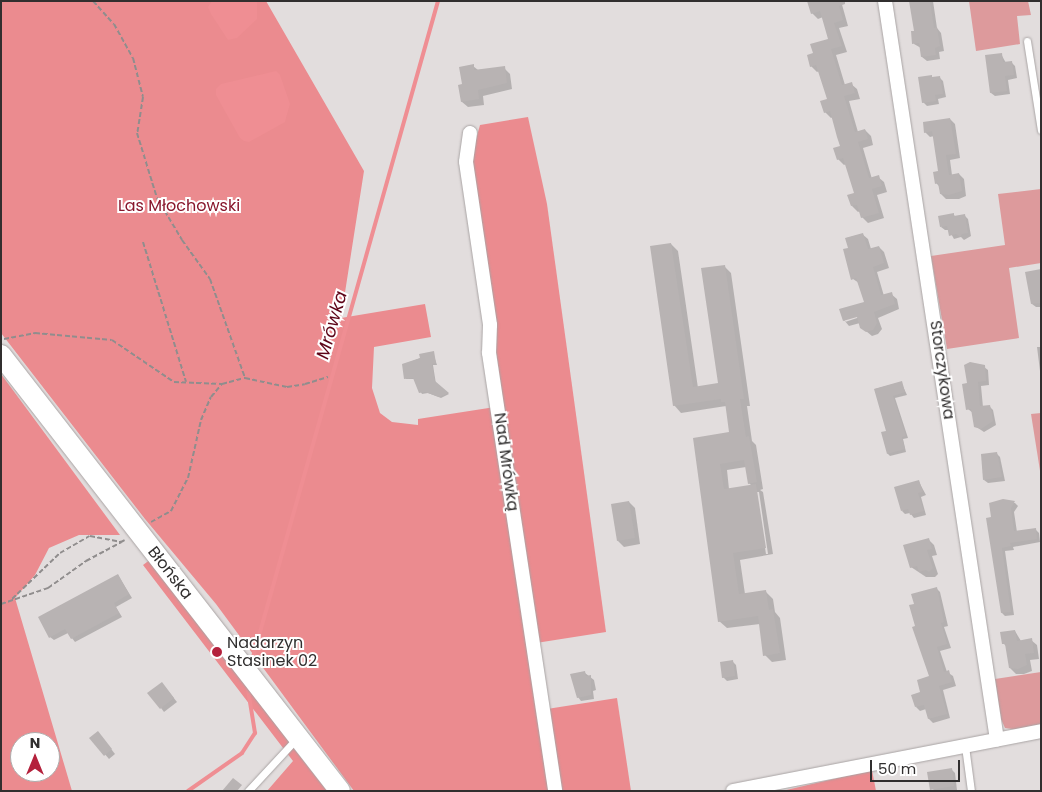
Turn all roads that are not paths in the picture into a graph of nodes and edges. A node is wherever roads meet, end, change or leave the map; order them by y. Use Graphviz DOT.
graph roads {
  1 [pos="885,1"];
  2 [pos="1028,41"];
  3 [pos="1041,130"];
  4 [pos="470,133"];
  5 [pos="1,355"];
  6 [pos="1041,731"];
  7 [pos="299,736"];
  8 [pos="996,740"];
  9 [pos="965,746"];
  10 [pos="248,791"];
  11 [pos="340,791"];
  12 [pos="555,791"];
  13 [pos="733,791"];
  14 [pos="971,791"];
  1 -- 8 [label="street, Storczykowa"];
  2 -- 3 [label="lane"];
  4 -- 12 [label="street, Nad Mrówką"];
  5 -- 7 [label="main road, Błońska"];
  6 -- 8 [label="street"];
  7 -- 10 [label="lane"];
  7 -- 11 [label="main road, Błońska"];
  8 -- 9 [label="street"];
  9 -- 13 [label="street"];
  9 -- 14 [label="lane"];
}
